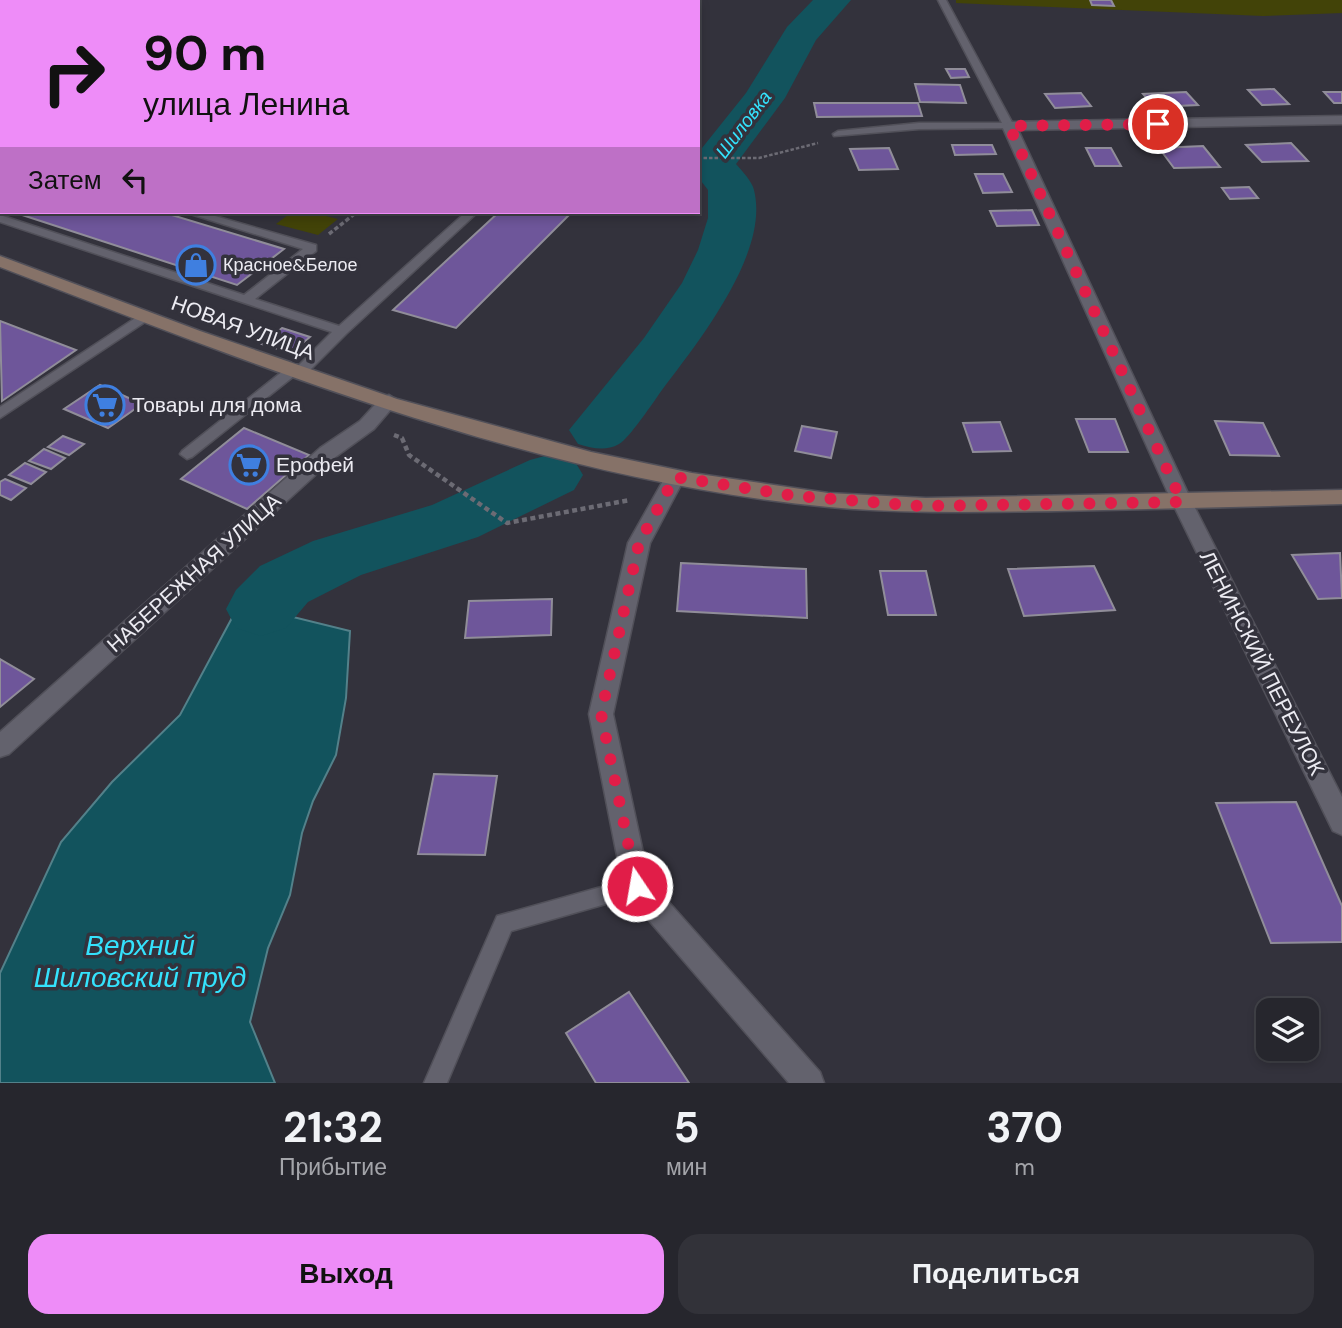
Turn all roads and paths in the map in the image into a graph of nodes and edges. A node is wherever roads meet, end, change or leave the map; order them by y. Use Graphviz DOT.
graph roads {
  1 [pos="942,0"];
  2 [pos="1342,120"];
  3 [pos="1009,126"];
  4 [pos="838,134"];
  5 [pos="701,158"];
  6 [pos="197,214"];
  7 [pos="354,214"];
  8 [pos="470,214"];
  9 [pos="0,218"];
  10 [pos="312,248"];
  11 [pos="0,261"];
  12 [pos="246,300"];
  13 [pos="142,317"];
  14 [pos="341,331"];
  15 [pos="296,372"];
  16 [pos="389,401"];
  17 [pos="0,412"];
  18 [pos="187,454"];
  19 [pos="670,486"];
  20 [pos="467,495"];
  21 [pos="1342,497"];
  22 [pos="1182,502"];
  23 [pos="0,747"];
  24 [pos="1342,823"];
  25 [pos="637,886"];
  26 [pos="435,1083"];
  27 [pos="809,1083"];
  1 -- 3 [label="lane"];
  2 -- 3 [label="street"];
  3 -- 4 [label="lane"];
  3 -- 22 [label="street, ЛЕНИНСКИЙ ПЕРЕУЛОК"];
  4 -- 5 [label="path"];
  6 -- 10 [label="lane"];
  7 -- 10 [label="path"];
  8 -- 14 [label="lane"];
  9 -- 12 [label="lane"];
  10 -- 12 [label="lane"];
  11 -- 13 [label="street, НОВАЯ УЛИЦА"];
  12 -- 14 [label="lane"];
  13 -- 15 [label="street, НОВАЯ УЛИЦА"];
  13 -- 17 [label="lane"];
  14 -- 15 [label="lane"];
  15 -- 16 [label="street, НОВАЯ УЛИЦА"];
  15 -- 18 [label="lane"];
  16 -- 19 [label="street, НОВАЯ УЛИЦА"];
  16 -- 23 [label="street, НАБЕРЕЖНАЯ УЛИЦА"];
  19 -- 20 [label="path"];
  19 -- 22 [label="street, НОВАЯ УЛИЦА"];
  19 -- 25 [label="street"];
  21 -- 22 [label="street, НОВАЯ УЛИЦА"];
  22 -- 24 [label="street, ЛЕНИНСКИЙ ПЕРЕУЛОК"];
  25 -- 26 [label="lane"];
  25 -- 27 [label="street"];
}
